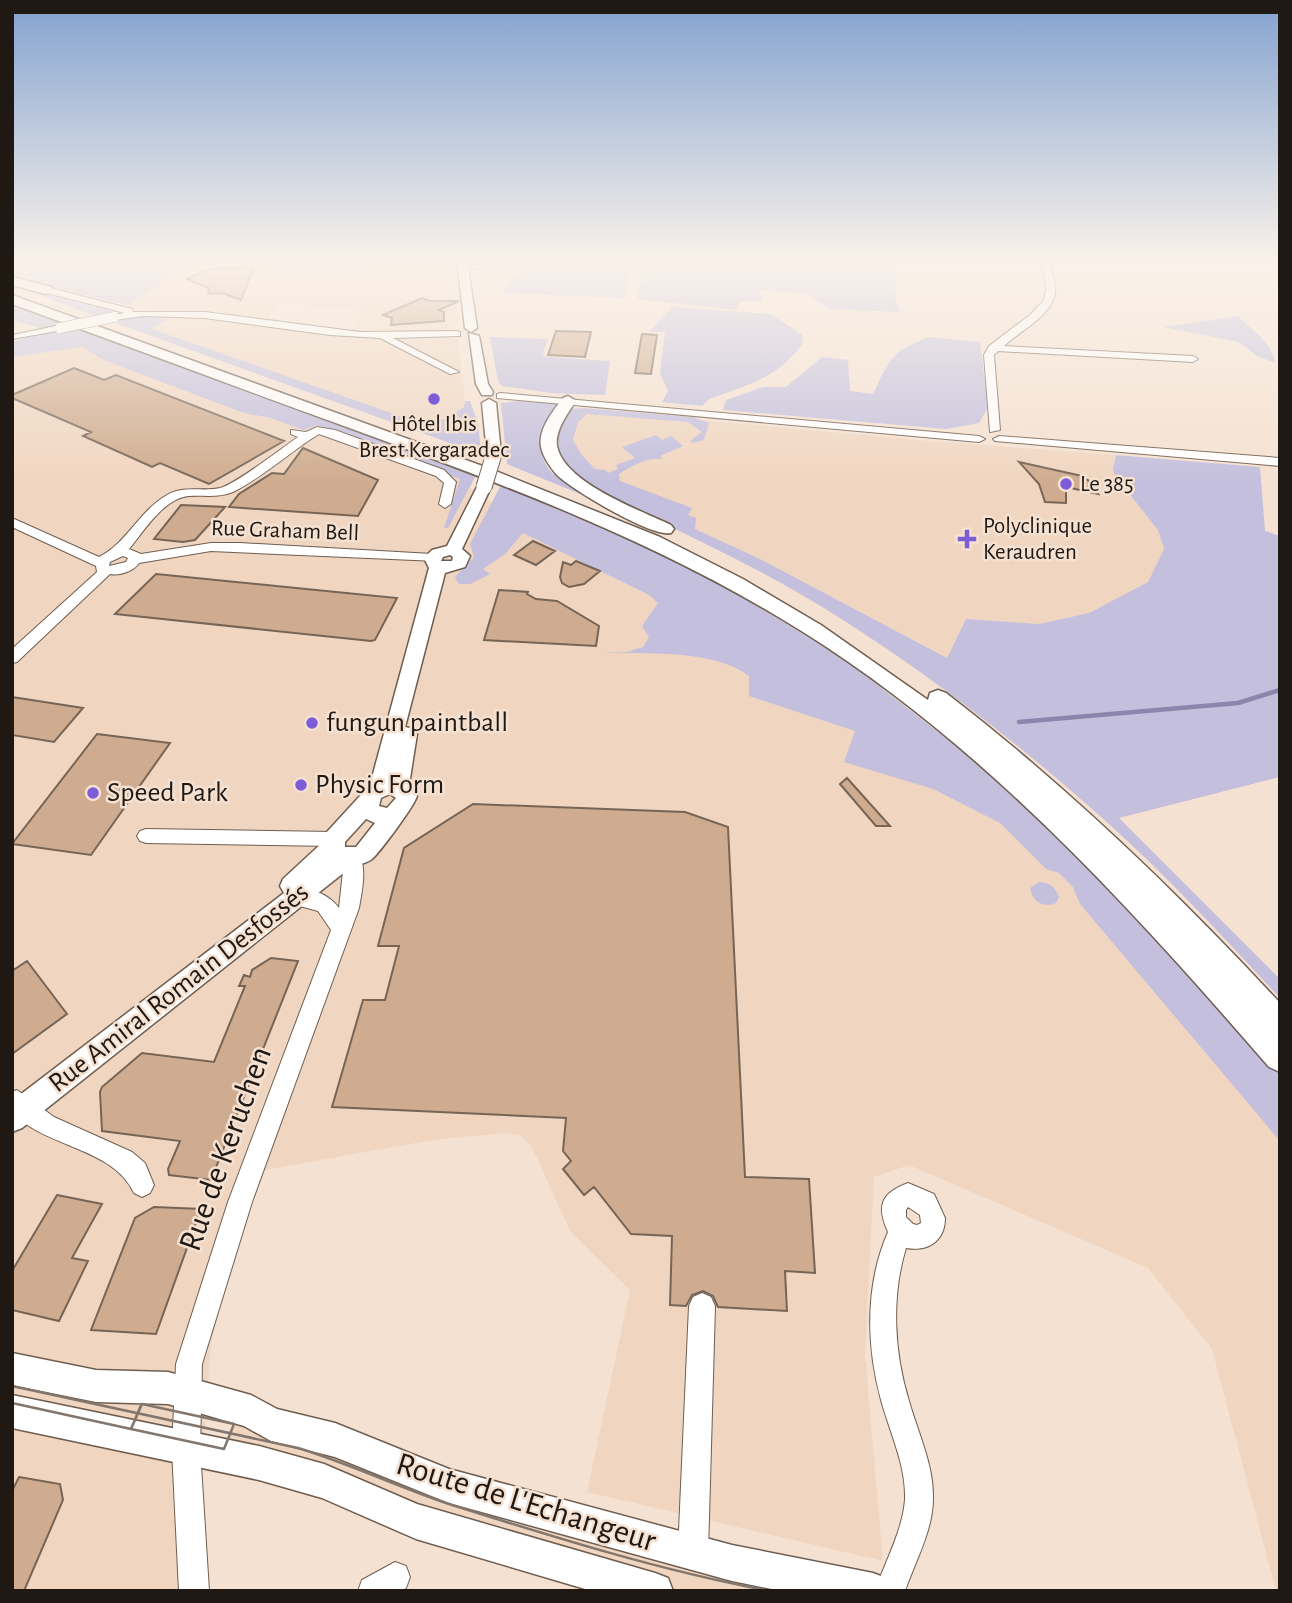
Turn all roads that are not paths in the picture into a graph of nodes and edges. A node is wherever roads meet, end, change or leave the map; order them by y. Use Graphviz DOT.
graph roads {
  1 [pos="109,335"];
  2 [pos="135,335"];
  3 [pos="378,335"];
  4 [pos="383,335"];
  5 [pos="462,335"];
  6 [pos="1009,335"];
  7 [pos="993,348"];
  8 [pos="1193,359"];
  9 [pos="454,372"];
  10 [pos="492,397"];
  11 [pos="568,401"];
  12 [pos="994,411"];
  13 [pos="977,433"];
  14 [pos="998,434"];
  15 [pos="1280,461"];
  16 [pos="445,504"];
  17 [pos="12,522"];
  18 [pos="117,559"];
  19 [pos="443,561"];
  20 [pos="751,577"];
  21 [pos="12,657"];
  22 [pos="382,794"];
  23 [pos="392,816"];
  24 [pos="146,836"];
  25 [pos="341,847"];
  26 [pos="296,897"];
  27 [pos="341,931"];
  28 [pos="1280,1024"];
  29 [pos="1280,1056"];
  30 [pos="16,1108"];
  31 [pos="142,1185"];
  32 [pos="901,1231"];
  33 [pos="702,1306"];
  34 [pos="12,1369"];
  35 [pos="187,1394"];
  36 [pos="12,1411"];
  37 [pos="186,1449"];
  38 [pos="693,1553"];
  39 [pos="194,1591"];
  40 [pos="655,1591"];
  41 [pos="873,1591"];
  42 [pos="890,1591"];
  1 -- 29 [label="highway"];
  2 -- 20 [label="highway"];
  3 -- 4 [label="street"];
  3 -- 9 [label="street"];
  5 -- 10 [label="main road, Rue Amiral Romain Desfossés"];
  6 -- 7 [label="street"];
  7 -- 8 [label="street"];
  7 -- 12 [label="street"];
  10 -- 11 [label="street"];
  10 -- 19 [label="main road, Rue Amiral Romain Desfossés, bridge"];
  11 -- 13 [label="street"];
  11 -- 20 [label="highway"];
  12 -- 13 [label="street"];
  12 -- 14 [label="street"];
  13 -- 14 [label="street"];
  14 -- 15 [label="street"];
  16 -- 18 [label="street"];
  17 -- 18 [label="street"];
  18 -- 19 [label="street, Rue Graham Bell"];
  18 -- 21 [label="street"];
  19 -- 22 [label="main road, Rue Amiral Romain Desfossés"];
  20 -- 28 [label="highway"];
  22 -- 23 [label="main road"];
  22 -- 23 [label="main road"];
  22 -- 25 [label="main road, Rue Amiral Romain Desfossés"];
  23 -- 25 [label="main road"];
  24 -- 25 [label="street, Rue Amiral Romain Desfossés"];
  25 -- 26 [label="main road, Rue Amiral Romain Desfossés"];
  25 -- 27 [label="street, Rue de Keruchen"];
  25 -- 30 [label="main road, Rue Amiral Romain Desfossés"];
  26 -- 27 [label="street"];
  26 -- 30 [label="main road, Rue Amiral Romain Desfossés"];
  27 -- 35 [label="street, Rue de Keruchen"];
  30 -- 31 [label="street"];
  32 -- 42 [label="street"];
  33 -- 38 [label="street"];
  34 -- 35 [label="main road, Route de L'Echangeur"];
  35 -- 37 [label="street, Rue de Keruchen"];
  35 -- 38 [label="main road, Route de L'Echangeur"];
  36 -- 37 [label="main road, Route de L'Echangeur"];
  37 -- 39 [label="street, Rue de Keruchen"];
  37 -- 40 [label="main road, Route de L'Echangeur"];
  38 -- 41 [label="main road, Route de L'Echangeur"];
}
